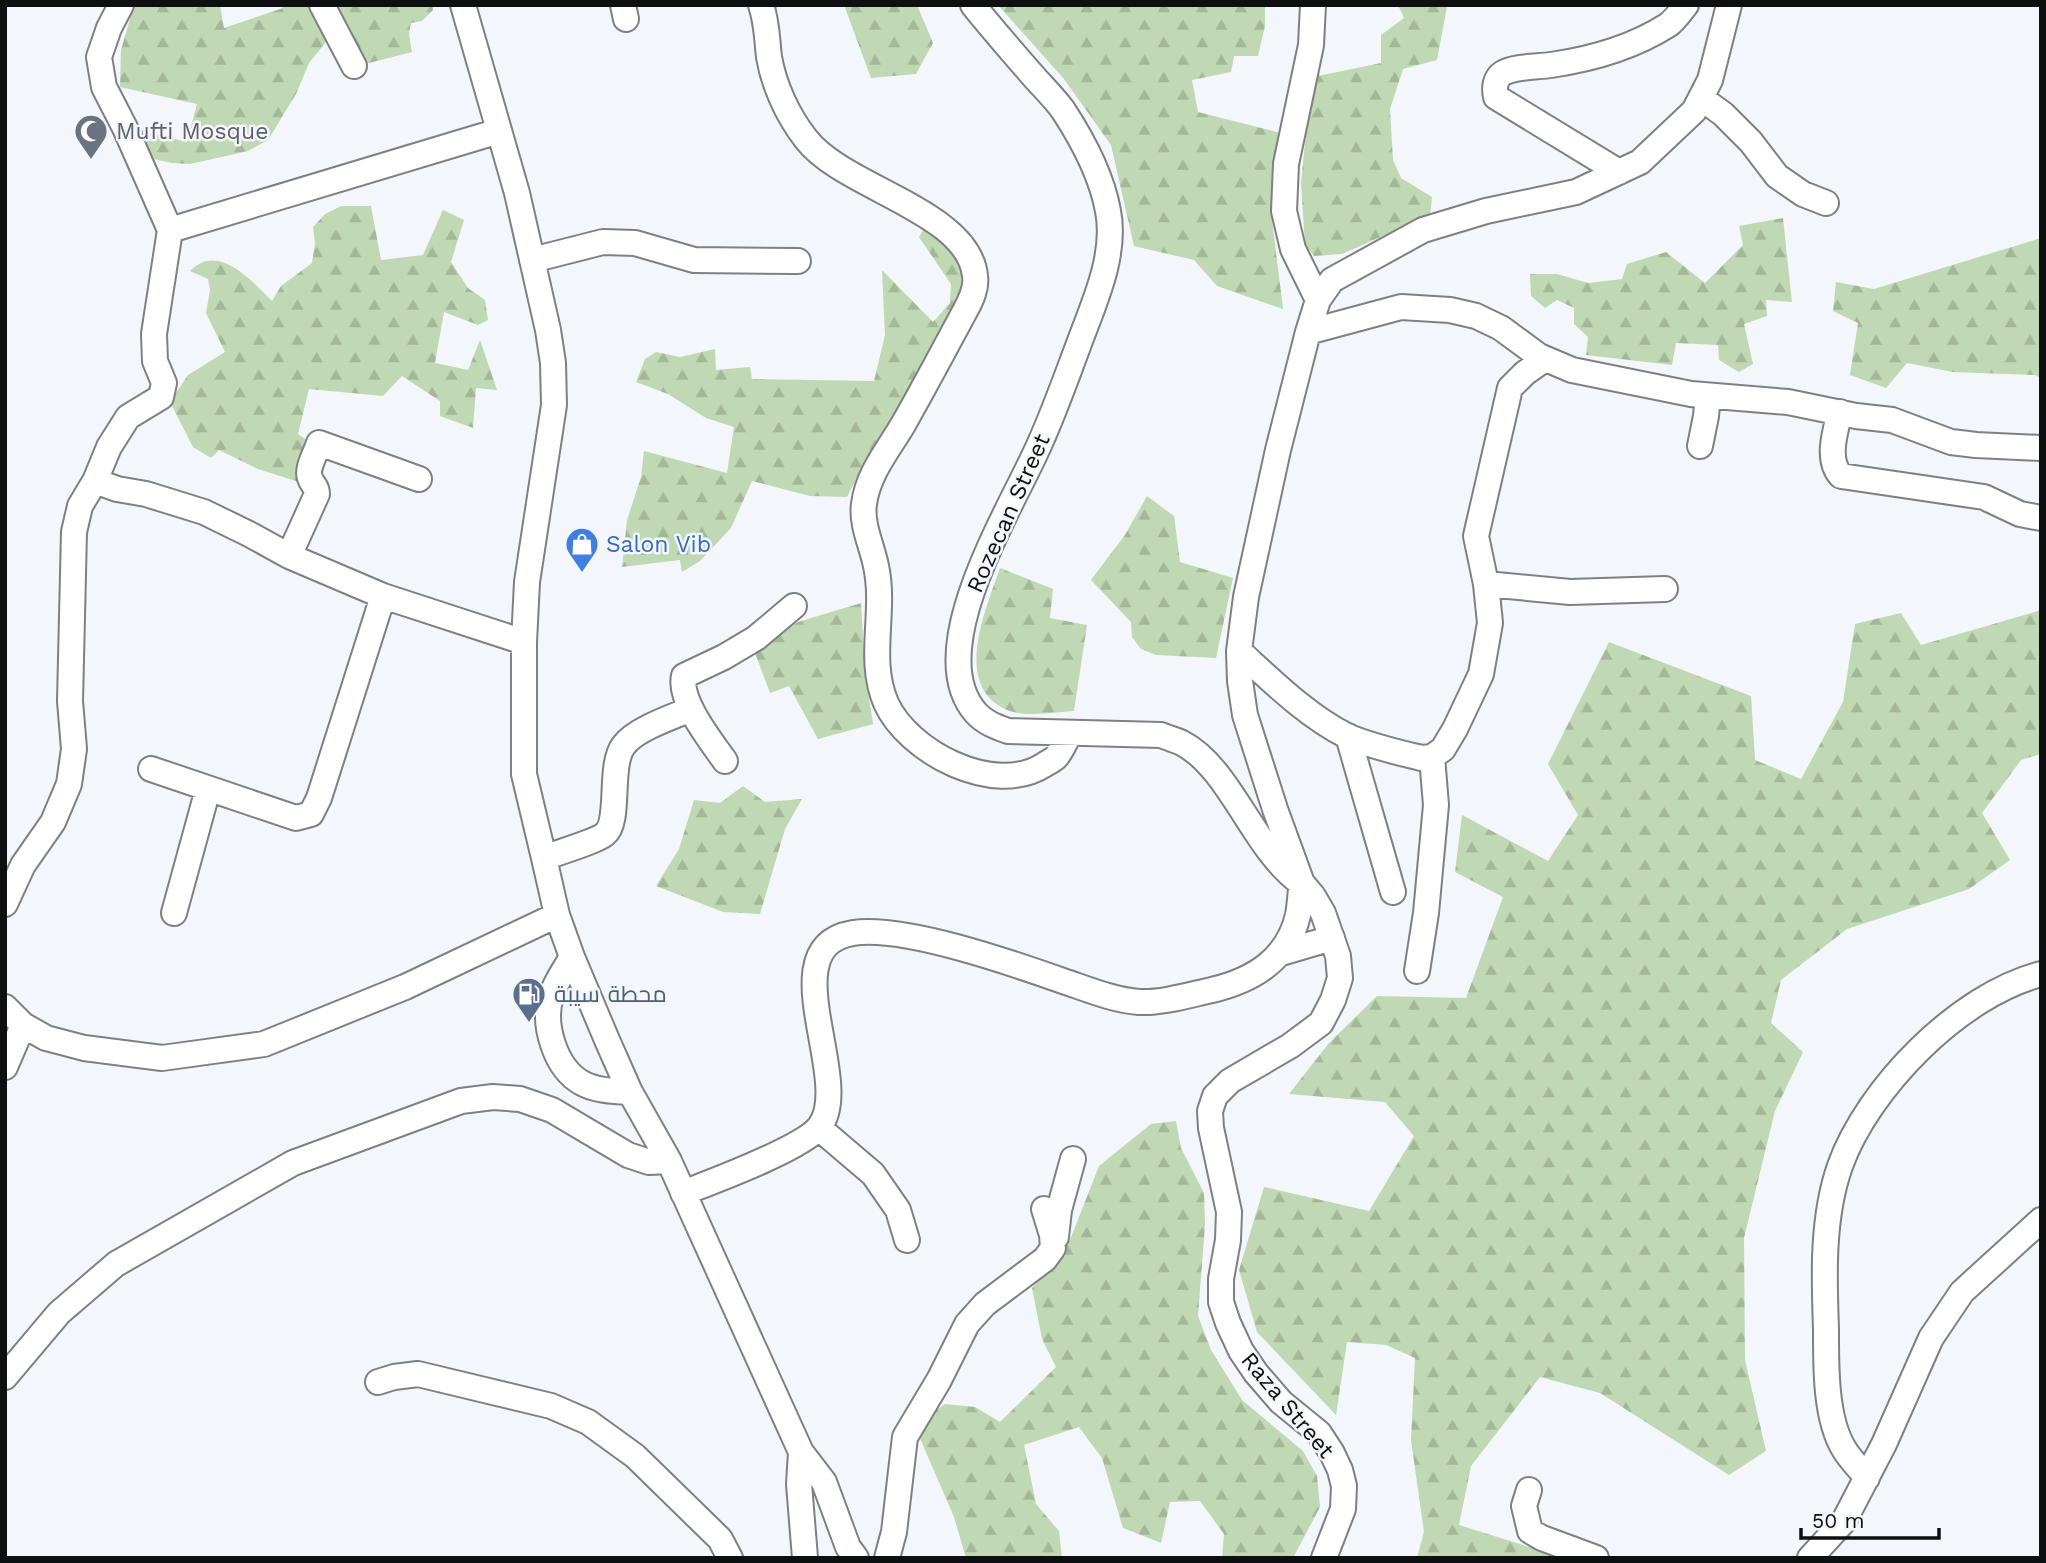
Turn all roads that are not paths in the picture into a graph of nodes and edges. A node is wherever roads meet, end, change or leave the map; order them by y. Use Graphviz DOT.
graph roads {
  1 [pos="121,5"];
  2 [pos="322,5"];
  3 [pos="463,5"];
  4 [pos="761,5"];
  5 [pos="973,5"];
  6 [pos="1313,5"];
  7 [pos="1686,5"];
  8 [pos="1729,5"];
  9 [pos="354,66"];
  10 [pos="1701,98"];
  11 [pos="499,131"];
  12 [pos="1619,172"];
  13 [pos="1826,203"];
  14 [pos="170,230"];
  15 [pos="532,260"];
  16 [pos="798,261"];
  17 [pos="1318,300"];
  18 [pos="1308,332"];
  19 [pos="1545,359"];
  20 [pos="1707,396"];
  21 [pos="1840,412"];
  22 [pos="1700,446"];
  23 [pos="2041,449"];
  24 [pos="419,480"];
  25 [pos="95,481"];
  26 [pos="2041,518"];
  27 [pos="289,556"];
  28 [pos="1486,584"];
  29 [pos="1665,589"];
  30 [pos="383,596"];
  31 [pos="794,606"];
  32 [pos="524,642"];
  33 [pos="1239,651"];
  34 [pos="691,709"];
  35 [pos="1070,733"];
  36 [pos="1348,736"];
  37 [pos="1432,757"];
  38 [pos="725,761"];
  39 [pos="151,769"];
  40 [pos="208,789"];
  41 [pos="544,858"];
  42 [pos="1301,883"];
  43 [pos="1393,892"];
  44 [pos="5,904"];
  45 [pos="174,913"];
  46 [pos="557,915"];
  47 [pos="1332,938"];
  48 [pos="1281,953"];
  49 [pos="572,957"];
  50 [pos="1418,971"];
  51 [pos="2041,974"];
  52 [pos="5,1007"];
  53 [pos="23,1025"];
  54 [pos="5,1067"];
  55 [pos="630,1092"];
  56 [pos="819,1128"];
  57 [pos="1073,1159"];
  58 [pos="668,1161"];
  59 [pos="683,1193"];
  60 [pos="1044,1209"];
  61 [pos="2041,1220"];
  62 [pos="907,1240"];
  63 [pos="1053,1248"];
  64 [pos="5,1377"];
  65 [pos="378,1382"];
  66 [pos="801,1452"];
  67 [pos="1867,1478"];
  68 [pos="1529,1490"];
  69 [pos="730,1558"];
  70 [pos="805,1558"];
  71 [pos="856,1558"];
  72 [pos="887,1558"];
  73 [pos="1324,1558"];
  74 [pos="1596,1558"];
  75 [pos="1810,1558"];
  1 -- 14 [label="street"];
  2 -- 9 [label="street"];
  3 -- 11 [label="street"];
  4 -- 35 [label="street"];
  5 -- 35 [label="street, Rozecan Street"];
  6 -- 17 [label="street"];
  7 -- 12 [label="street"];
  8 -- 10 [label="street"];
  10 -- 12 [label="street"];
  10 -- 13 [label="street"];
  11 -- 14 [label="street"];
  11 -- 15 [label="street"];
  12 -- 17 [label="street"];
  14 -- 25 [label="street"];
  15 -- 16 [label="street"];
  15 -- 32 [label="street"];
  17 -- 18 [label="street"];
  18 -- 19 [label="street"];
  18 -- 33 [label="street"];
  19 -- 20 [label="street"];
  19 -- 28 [label="street"];
  20 -- 21 [label="street"];
  20 -- 22 [label="street"];
  21 -- 23 [label="street"];
  21 -- 26 [label="street"];
  24 -- 27 [label="street"];
  25 -- 27 [label="street"];
  25 -- 44 [label="street"];
  27 -- 30 [label="street"];
  28 -- 29 [label="street"];
  28 -- 37 [label="street"];
  30 -- 32 [label="street"];
  30 -- 40 [label="street"];
  31 -- 34 [label="street"];
  32 -- 41 [label="street"];
  33 -- 36 [label="street"];
  33 -- 42 [label="street"];
  34 -- 38 [label="street"];
  34 -- 41 [label="street"];
  35 -- 42 [label="street, Rozecan Street"];
  36 -- 37 [label="street"];
  36 -- 43 [label="street"];
  37 -- 50 [label="street"];
  39 -- 40 [label="street"];
  40 -- 45 [label="street"];
  41 -- 46 [label="street"];
  42 -- 47 [label="street, Raza Street"];
  42 -- 48 [label="street"];
  46 -- 49 [label="street"];
  46 -- 53 [label="street"];
  47 -- 48 [label="street"];
  47 -- 73 [label="street, Raza Street"];
  48 -- 56 [label="street"];
  49 -- 55 [label="street"];
  49 -- 55 [label="street"];
  51 -- 67 [label="street"];
  52 -- 53 [label="street"];
  53 -- 54 [label="street"];
  55 -- 58 [label="street"];
  56 -- 59 [label="street"];
  56 -- 62 [label="street"];
  57 -- 63 [label="street"];
  58 -- 59 [label="street"];
  58 -- 64 [label="street"];
  59 -- 66 [label="street"];
  60 -- 63 [label="street"];
  61 -- 67 [label="street"];
  63 -- 72 [label="street"];
  65 -- 69 [label="street"];
  66 -- 70 [label="street"];
  66 -- 71 [label="street"];
  67 -- 75 [label="street"];
  68 -- 74 [label="street"];
}
